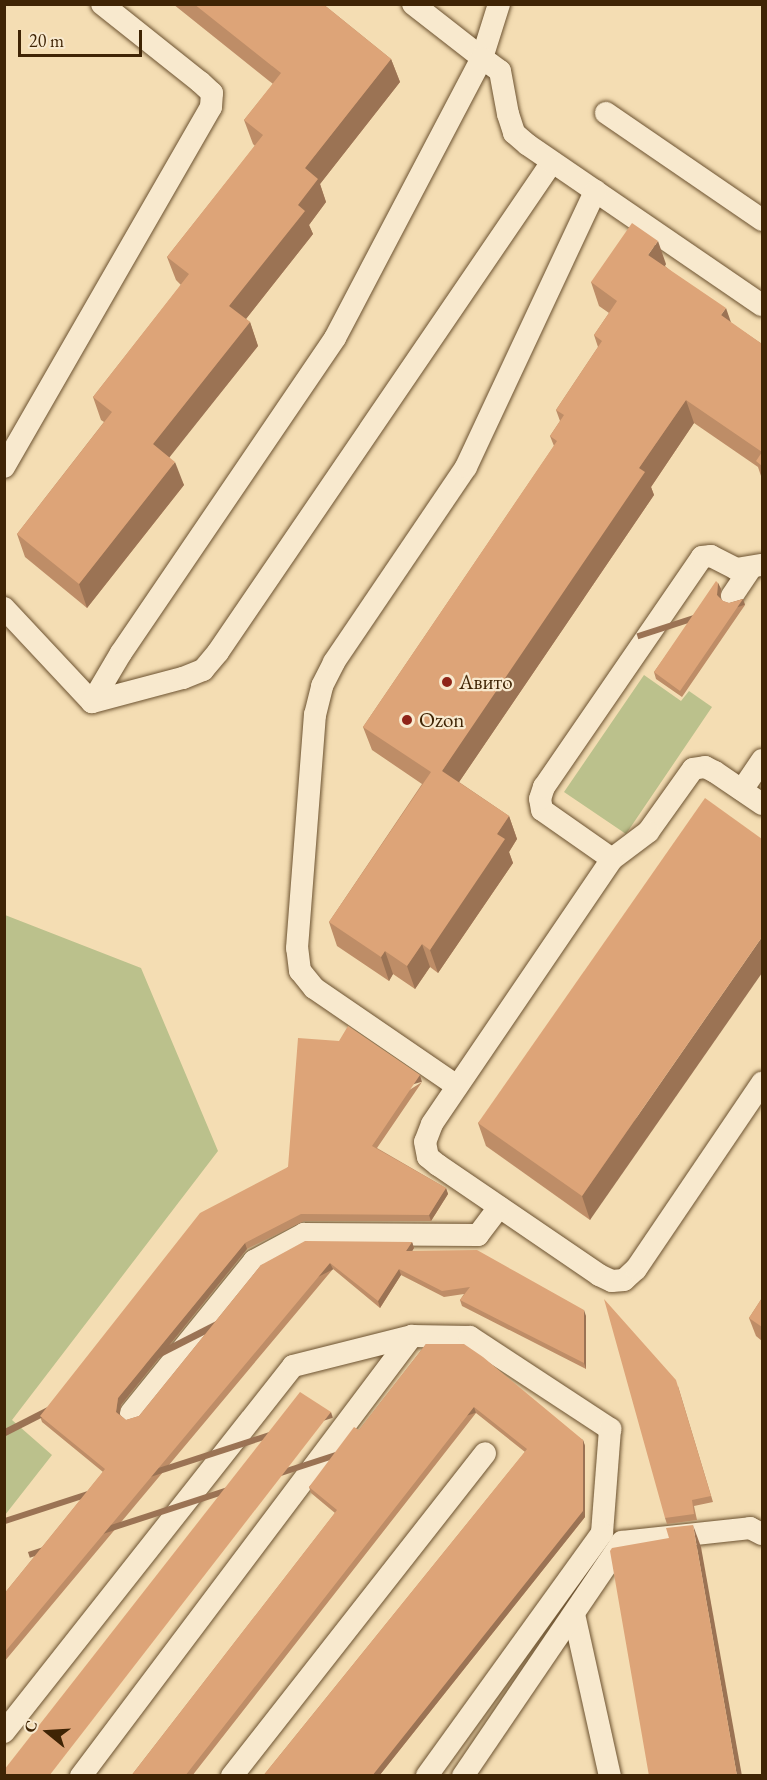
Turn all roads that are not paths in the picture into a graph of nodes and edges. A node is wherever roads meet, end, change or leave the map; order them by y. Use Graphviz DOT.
graph roads {
  1 [pos="102,4"];
  2 [pos="413,4"];
  3 [pos="499,4"];
  4 [pos="482,58"];
  5 [pos="606,113"];
  6 [pos="552,162"];
  7 [pos="595,191"];
  8 [pos="762,220"];
  9 [pos="762,306"];
  10 [pos="4,467"];
  11 [pos="757,567"];
  12 [pos="732,596"];
  13 [pos="4,608"];
  14 [pos="92,702"];
  15 [pos="762,760"];
  16 [pos="742,790"];
  17 [pos="762,804"];
  18 [pos="612,859"];
  19 [pos="762,1083"];
  20 [pos="457,1086"];
  21 [pos="499,1208"];
  22 [pos="412,1336"];
  23 [pos="131,1413"];
  24 [pos="485,1453"];
  25 [pos="762,1533"];
  26 [pos="574,1614"];
  27 [pos="4,1732"];
  28 [pos="81,1776"];
  29 [pos="232,1776"];
  30 [pos="427,1776"];
  31 [pos="463,1776"];
  32 [pos="610,1776"];
  1 -- 10 [label="lane"];
  2 -- 4 [label="lane"];
  3 -- 4 [label="lane"];
  4 -- 6 [label="lane"];
  4 -- 14 [label="lane"];
  5 -- 8 [label="lane"];
  6 -- 7 [label="lane"];
  6 -- 14 [label="lane"];
  7 -- 9 [label="lane"];
  7 -- 20 [label="lane"];
  11 -- 12 [label="lane"];
  11 -- 18 [label="lane"];
  13 -- 14 [label="lane"];
  15 -- 16 [label="lane"];
  16 -- 17 [label="lane"];
  16 -- 18 [label="lane"];
  18 -- 20 [label="lane"];
  19 -- 21 [label="lane"];
  20 -- 21 [label="lane"];
  21 -- 23 [label="lane"];
  22 -- 27 [label="lane"];
  22 -- 28 [label="lane"];
  22 -- 30 [label="lane"];
  24 -- 29 [label="lane"];
  25 -- 26 [label="lane"];
  26 -- 31 [label="lane"];
  26 -- 32 [label="lane"];
}
